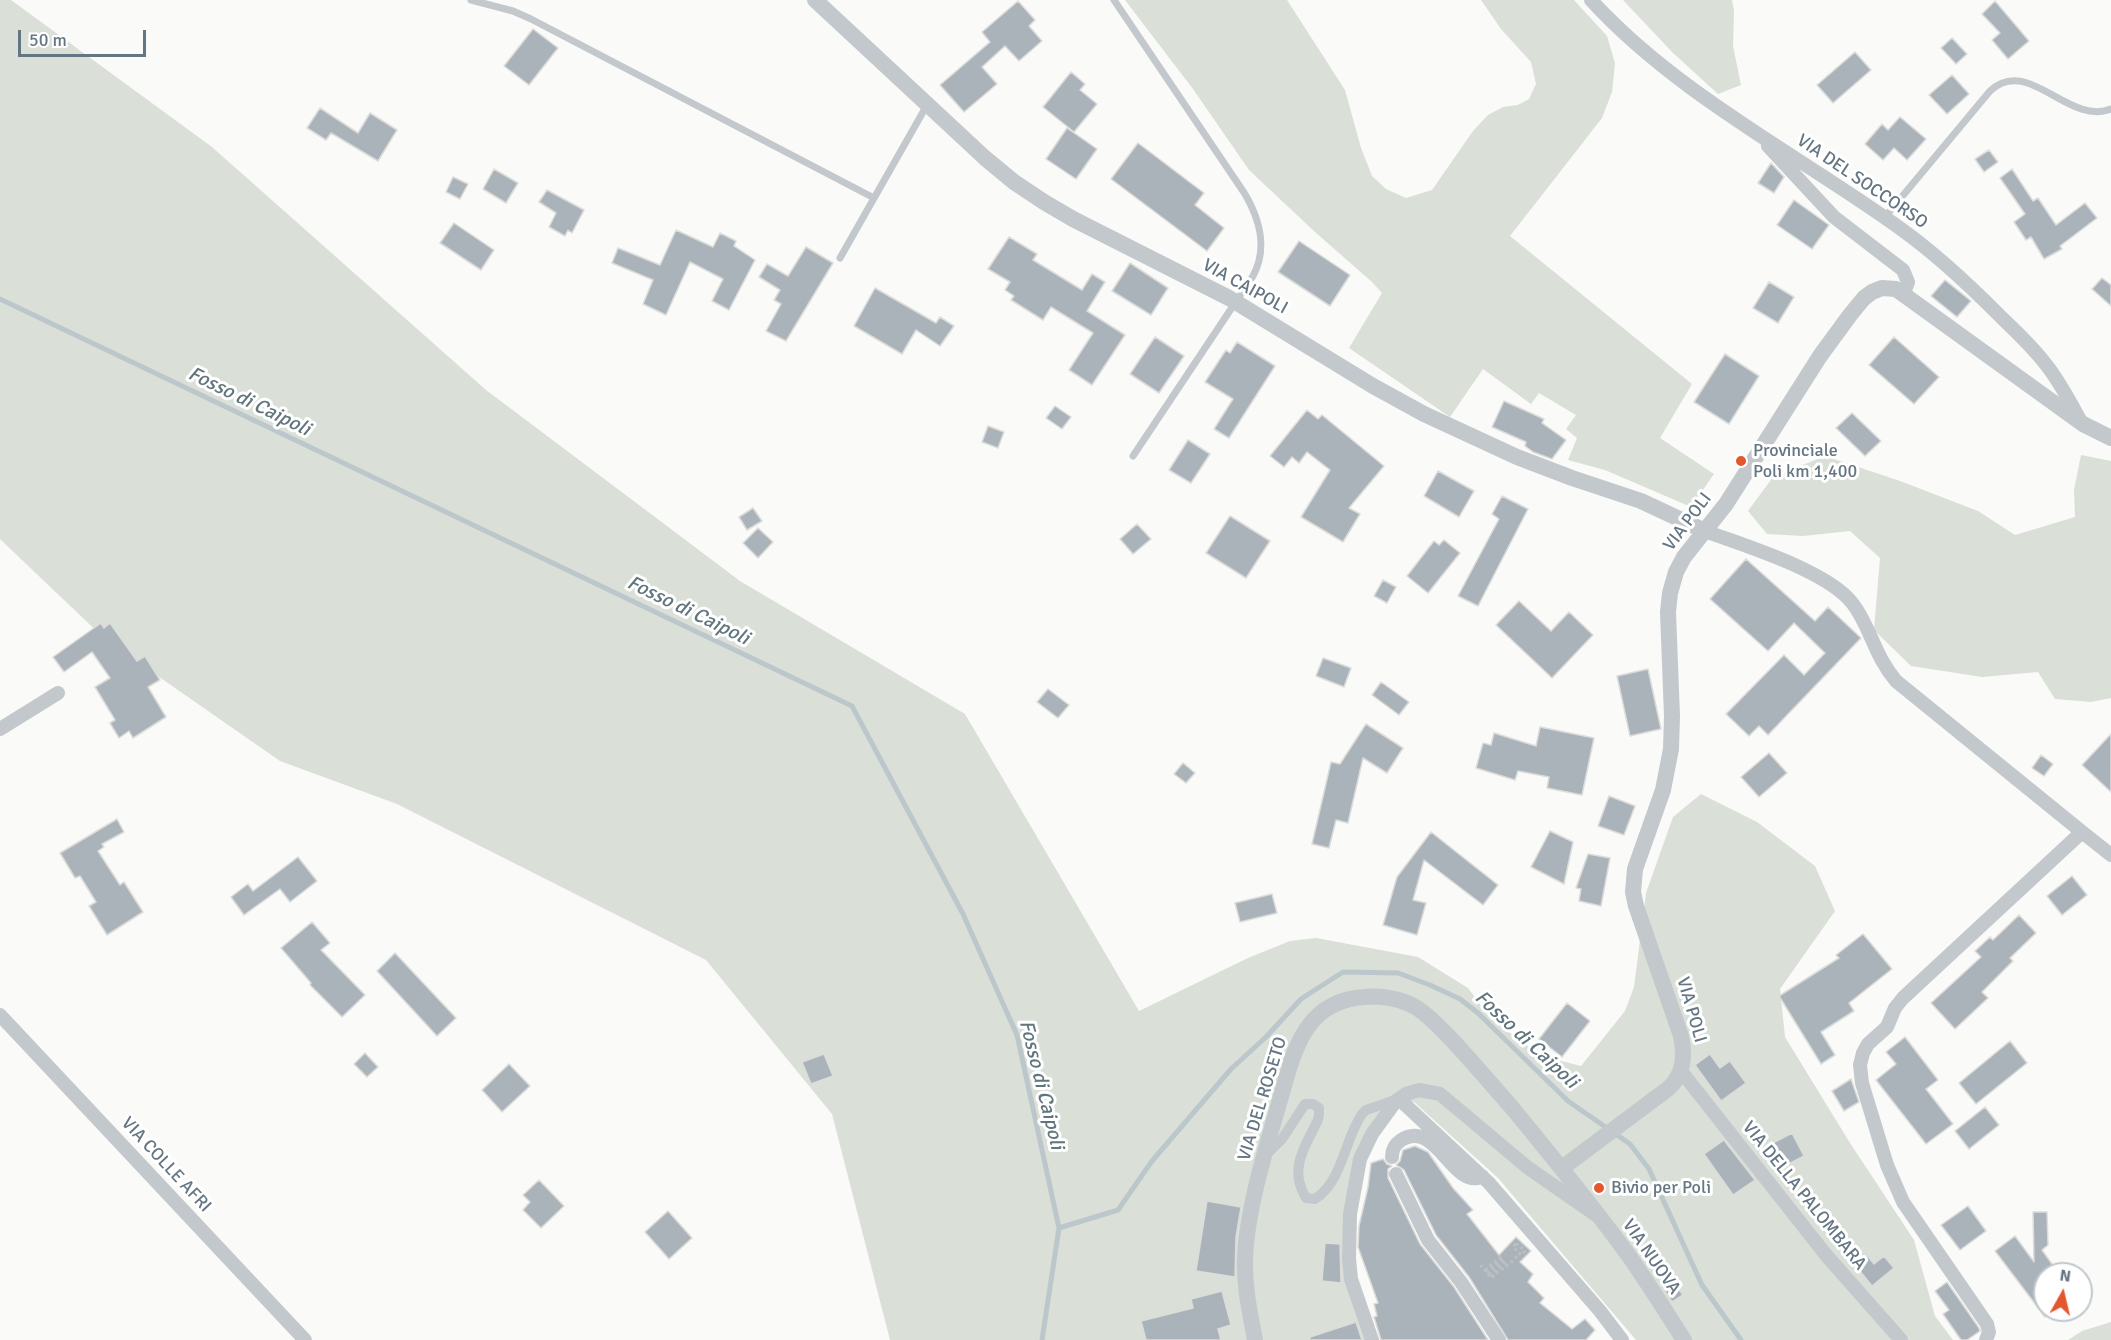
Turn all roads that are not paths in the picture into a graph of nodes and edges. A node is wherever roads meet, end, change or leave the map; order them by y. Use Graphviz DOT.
graph roads {
  1 [pos="471,0"];
  2 [pos="814,0"];
  3 [pos="1114,0"];
  4 [pos="1591,0"];
  5 [pos="927,105"];
  6 [pos="2111,109"];
  7 [pos="1756,133"];
  8 [pos="874,198"];
  9 [pos="1885,217"];
  10 [pos="840,258"];
  11 [pos="1904,293"];
  12 [pos="1236,302"];
  13 [pos="2083,424"];
  14 [pos="2111,438"];
  15 [pos="1133,456"];
  16 [pos="1705,531"];
  17 [pos="58,693"];
  18 [pos="0,729"];
  19 [pos="2082,832"];
  20 [pos="2111,855"];
  21 [pos="0,1015"];
  22 [pos="1681,1071"];
  23 [pos="1399,1099"];
  24 [pos="1266,1155"];
  25 [pos="1392,1157"];
  26 [pos="1562,1168"];
  27 [pos="1396,1174"];
  28 [pos="1482,1176"];
  29 [pos="1599,1217"];
  30 [pos="1496,1336"];
  31 [pos="305,1340"];
  32 [pos="1255,1340"];
  33 [pos="1372,1340"];
  34 [pos="1622,1340"];
  35 [pos="1684,1340"];
  36 [pos="1901,1340"];
  37 [pos="1986,1340"];
  1 -- 8 [label="lane"];
  2 -- 5 [label="street, VIA CAIPOLI"];
  3 -- 12 [label="lane"];
  4 -- 7 [label="street, VIA DEL SOCCORSO"];
  5 -- 8 [label="lane"];
  5 -- 12 [label="street, VIA CAIPOLI"];
  6 -- 9 [label="lane"];
  7 -- 9 [label="street, VIA DEL SOCCORSO"];
  7 -- 11 [label="street"];
  8 -- 10 [label="lane"];
  9 -- 13 [label="street, VIA DEL SOCCORSO"];
  11 -- 13 [label="street"];
  11 -- 16 [label="street, VIA POLI"];
  12 -- 15 [label="lane"];
  12 -- 16 [label="street, VIA CAIPOLI"];
  13 -- 14 [label="street"];
  16 -- 19 [label="street"];
  16 -- 22 [label="street, VIA POLI"];
  17 -- 18 [label="street"];
  19 -- 20 [label="street"];
  19 -- 37 [label="street"];
  21 -- 31 [label="street, VIA COLLE AFRI"];
  22 -- 26 [label="street"];
  22 -- 36 [label="street, VIA DELLA PALOMBARA"];
  23 -- 24 [label="street"];
  23 -- 28 [label="street"];
  23 -- 29 [label="street"];
  23 -- 33 [label="street"];
  24 -- 26 [label="street, VIA DEL ROSETO"];
  24 -- 32 [label="street, VIA DEL ROSETO"];
  25 -- 28 [label="street"];
  26 -- 29 [label="street, VIA NUOVA"];
  27 -- 30 [label="street"];
  28 -- 34 [label="street"];
  29 -- 35 [label="street, VIA NUOVA"];
}
